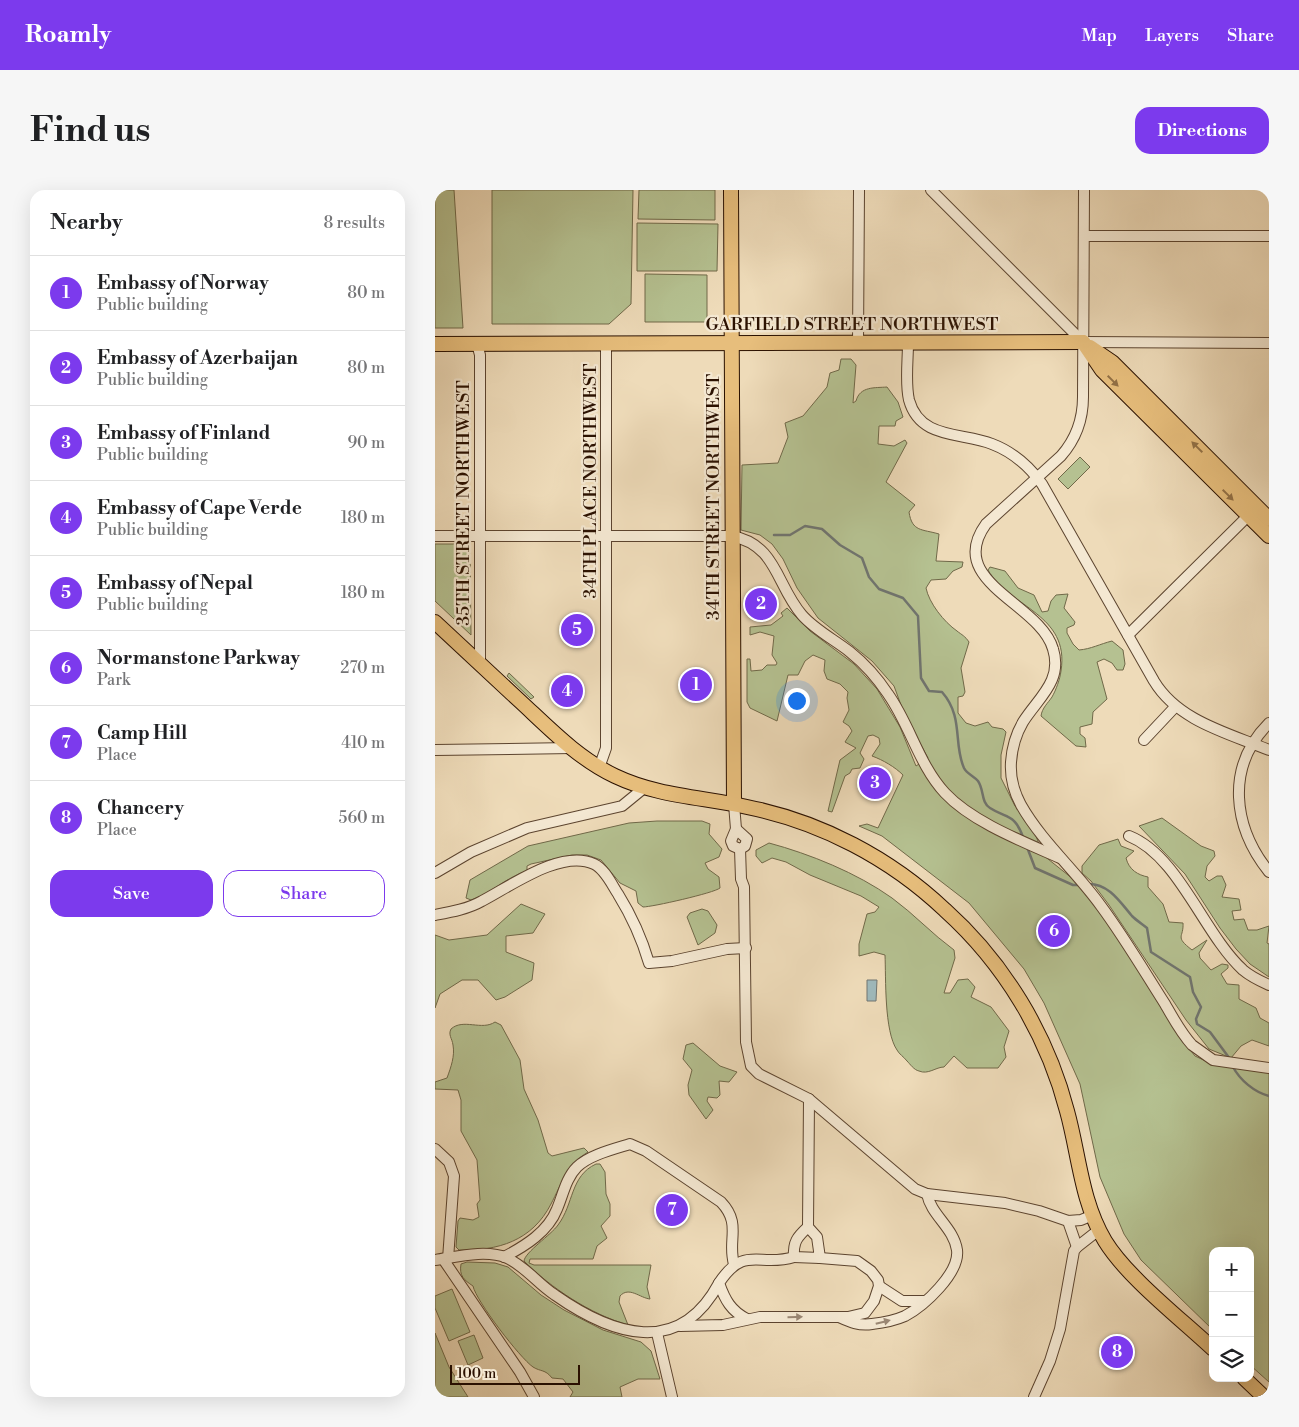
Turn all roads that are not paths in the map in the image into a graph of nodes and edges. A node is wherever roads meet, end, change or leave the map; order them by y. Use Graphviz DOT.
graph roads {
  1 [pos="731,190"];
  2 [pos="859,190"];
  3 [pos="931,190"];
  4 [pos="1084,190"];
  5 [pos="1084,236"];
  6 [pos="1269,236"];
  7 [pos="1083,342"];
  8 [pos="606,343"];
  9 [pos="732,343"];
  10 [pos="859,343"];
  11 [pos="908,343"];
  12 [pos="1269,343"];
  13 [pos="435,344"];
  14 [pos="477,344"];
  15 [pos="1037,477"];
  16 [pos="1253,511"];
  17 [pos="1269,519"];
  18 [pos="435,536"];
  19 [pos="479,536"];
  20 [pos="606,536"];
  21 [pos="732,536"];
  22 [pos="1269,536"];
  23 [pos="435,622"];
  24 [pos="1128,634"];
  25 [pos="479,663"];
  26 [pos="1175,707"];
  27 [pos="1269,724"];
  28 [pos="1144,740"];
  29 [pos="1252,743"];
  30 [pos="572,748"];
  31 [pos="435,750"];
  32 [pos="1269,750"];
  33 [pos="599,768"];
  34 [pos="644,788"];
  35 [pos="734,804"];
  36 [pos="736,829"];
  37 [pos="1129,836"];
  38 [pos="743,846"];
  39 [pos="1063,859"];
  40 [pos="1269,872"];
  41 [pos="435,873"];
  42 [pos="435,915"];
  43 [pos="746,948"];
  44 [pos="1269,986"];
  45 [pos="1269,1068"];
  46 [pos="809,1098"];
  47 [pos="435,1149"];
  48 [pos="927,1194"];
  49 [pos="1093,1215"];
  50 [pos="1068,1221"];
  51 [pos="808,1227"];
  52 [pos="1100,1229"];
  53 [pos="1077,1247"];
  54 [pos="504,1257"];
  55 [pos="794,1257"];
  56 [pos="820,1258"];
  57 [pos="442,1259"];
  58 [pos="734,1264"];
  59 [pos="719,1283"];
  60 [pos="879,1286"];
  61 [pos="925,1301"];
  62 [pos="838,1317"];
  63 [pos="747,1320"];
  64 [pos="680,1326"];
  65 [pos="657,1333"];
  66 [pos="1209,1345"];
  67 [pos="1248,1382"];
  68 [pos="534,1397"];
  69 [pos="671,1397"];
  70 [pos="1034,1397"];
  71 [pos="1264,1397"];
  1 -- 9 [label="main road, 34TH STREET NORTHWEST"];
  2 -- 10 [label="street"];
  3 -- 7 [label="street"];
  4 -- 5 [label="street"];
  5 -- 6 [label="street"];
  5 -- 7 [label="street"];
  7 -- 11 [label="main road, GARFIELD STREET NORTHWEST"];
  7 -- 12 [label="street, GARFIELD STREET NORTHWEST"];
  7 -- 15 [label="street"];
  7 -- 16 [label="main road"];
  8 -- 9 [label="main road, GARFIELD STREET NORTHWEST"];
  8 -- 14 [label="main road, GARFIELD STREET NORTHWEST"];
  8 -- 20 [label="street, 34TH PLACE NORTHWEST"];
  9 -- 10 [label="main road, GARFIELD STREET NORTHWEST"];
  9 -- 21 [label="main road, 34TH STREET NORTHWEST"];
  10 -- 11 [label="main road, GARFIELD STREET NORTHWEST"];
  11 -- 15 [label="street"];
  13 -- 14 [label="main road, GARFIELD STREET NORTHWEST"];
  14 -- 19 [label="street, 35TH STREET NORTHWEST"];
  15 -- 24 [label="street"];
  15 -- 39 [label="street"];
  16 -- 17 [label="main road"];
  16 -- 22 [label="main road"];
  16 -- 24 [label="street"];
  18 -- 19 [label="street"];
  19 -- 20 [label="street"];
  19 -- 25 [label="street, 35TH STREET NORTHWEST"];
  20 -- 21 [label="street"];
  20 -- 33 [label="street, 34TH PLACE NORTHWEST"];
  21 -- 35 [label="main road, 34TH STREET NORTHWEST"];
  21 -- 39 [label="street"];
  23 -- 25 [label="main road"];
  24 -- 26 [label="street"];
  25 -- 30 [label="main road"];
  26 -- 28 [label="street"];
  26 -- 29 [label="street"];
  27 -- 29 [label="street"];
  29 -- 32 [label="street"];
  29 -- 40 [label="street"];
  30 -- 31 [label="street"];
  30 -- 33 [label="main road"];
  33 -- 34 [label="main road"];
  34 -- 35 [label="main road"];
  34 -- 41 [label="street"];
  35 -- 36 [label="street"];
  35 -- 49 [label="main road"];
  36 -- 38 [label="street"];
  36 -- 38 [label="street"];
  37 -- 44 [label="street"];
  38 -- 43 [label="street"];
  39 -- 45 [label="street"];
  42 -- 43 [label="street"];
  43 -- 46 [label="street"];
  46 -- 48 [label="street"];
  46 -- 51 [label="street"];
  47 -- 57 [label="street"];
  48 -- 50 [label="street"];
  48 -- 61 [label="street"];
  49 -- 50 [label="street"];
  49 -- 52 [label="main road"];
  50 -- 53 [label="street"];
  51 -- 55 [label="street"];
  51 -- 56 [label="street"];
  52 -- 53 [label="street"];
  52 -- 66 [label="main road"];
  53 -- 70 [label="street"];
  54 -- 57 [label="street"];
  54 -- 58 [label="street"];
  54 -- 65 [label="street"];
  55 -- 56 [label="street"];
  55 -- 58 [label="street"];
  56 -- 60 [label="street"];
  57 -- 68 [label="street"];
  58 -- 59 [label="street"];
  59 -- 63 [label="street"];
  59 -- 64 [label="street"];
  60 -- 61 [label="street"];
  60 -- 62 [label="street"];
  62 -- 61 [label="street, one-way"];
  63 -- 62 [label="street, one-way"];
  63 -- 64 [label="street"];
  64 -- 65 [label="street"];
  65 -- 69 [label="street"];
  67 -- 71 [label="main road"];
}
